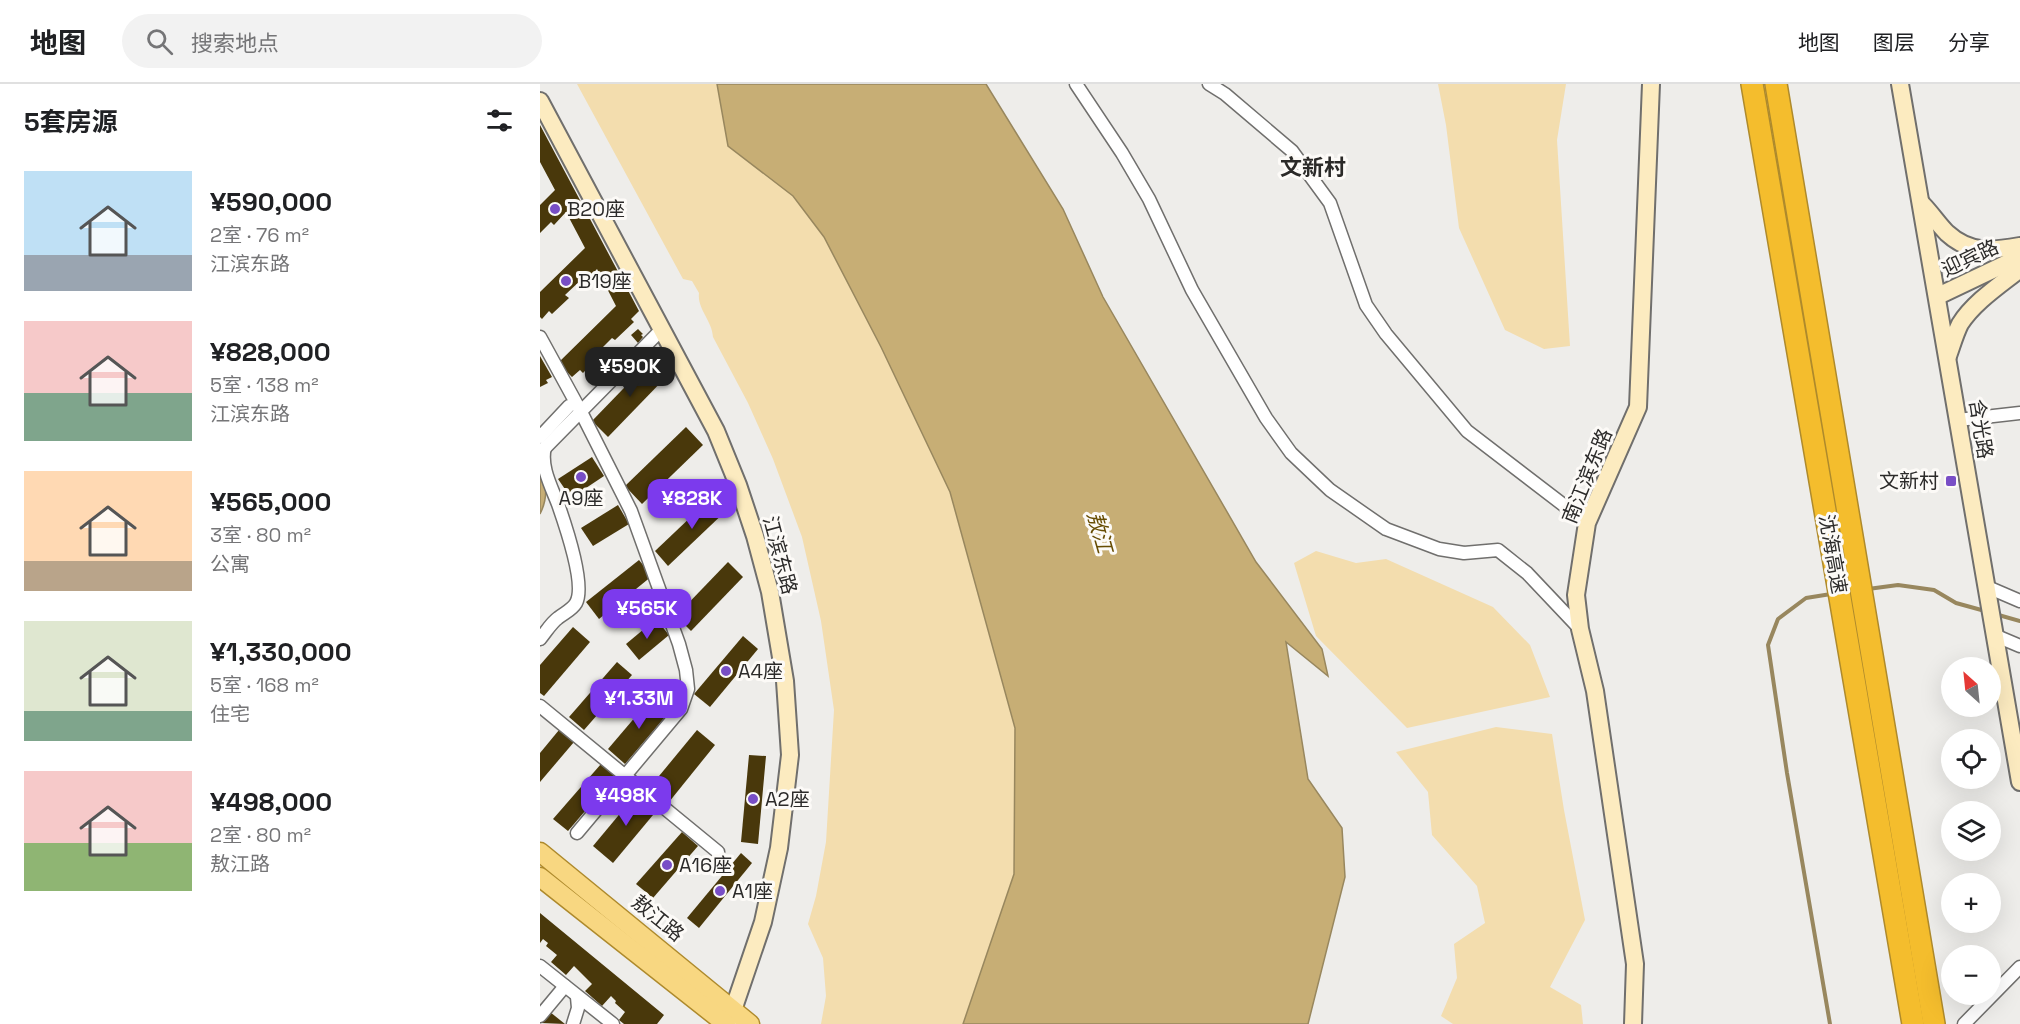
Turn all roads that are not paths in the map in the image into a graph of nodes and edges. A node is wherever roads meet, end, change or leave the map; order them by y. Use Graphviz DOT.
graph roads {
  1 [pos="1076,84"];
  2 [pos="1209,84"];
  3 [pos="1651,84"];
  4 [pos="1752,84"];
  5 [pos="1776,84"];
  6 [pos="1900,84"];
  7 [pos="540,101"];
  8 [pos="1922,204"];
  9 [pos="2020,246"];
  10 [pos="2020,257"];
  11 [pos="2020,269"];
  12 [pos="1938,296"];
  13 [pos="662,328"];
  14 [pos="540,337"];
  15 [pos="1948,357"];
  16 [pos="552,375"];
  17 [pos="575,406"];
  18 [pos="2020,413"];
  19 [pos="1958,420"];
  20 [pos="542,446"];
  21 [pos="1587,523"];
  22 [pos="1986,591"];
  23 [pos="2020,601"];
  24 [pos="1580,629"];
  25 [pos="1994,632"];
  26 [pos="540,639"];
  27 [pos="2020,646"];
  28 [pos="540,706"];
  29 [pos="627,776"];
  30 [pos="2020,782"];
  31 [pos="577,833"];
  32 [pos="540,852"];
  33 [pos="718,852"];
  34 [pos="540,877"];
  35 [pos="540,966"];
  36 [pos="2020,967"];
  37 [pos="565,986"];
  38 [pos="578,997"];
  39 [pos="540,1016"];
  40 [pos="737,1021"];
  41 [pos="573,1024"];
  42 [pos="613,1024"];
  43 [pos="1633,1024"];
  44 [pos="1913,1024"];
  45 [pos="1934,1024"];
  46 [pos="1964,1024"];
  1 -- 24 [label="street"];
  2 -- 21 [label="street"];
  3 -- 21 [label="main road, 南江滨东路"];
  4 -- 44 [label="highway, 沈海高速"];
  5 -- 45 [label="highway, 沈海高速"];
  6 -- 8 [label="main road, 含光路"];
  7 -- 13 [label="main road, 江滨东路"];
  8 -- 9 [label="main road"];
  8 -- 12 [label="main road, 含光路"];
  10 -- 12 [label="main road, 迎宾路"];
  11 -- 15 [label="main road"];
  12 -- 15 [label="main road, 含光路"];
  13 -- 17 [label="street"];
  13 -- 40 [label="main road, 江滨东路"];
  14 -- 17 [label="street"];
  15 -- 19 [label="main road, 含光路"];
  16 -- 17 [label="street"];
  17 -- 20 [label="street"];
  17 -- 29 [label="street"];
  18 -- 19 [label="street"];
  19 -- 22 [label="main road, 含光路"];
  20 -- 26 [label="street"];
  21 -- 24 [label="main road, 南江滨东路"];
  22 -- 23 [label="street"];
  22 -- 25 [label="main road, 含光路"];
  24 -- 43 [label="main road, 南江滨东路"];
  25 -- 27 [label="street"];
  25 -- 30 [label="main road, 含光路"];
  28 -- 29 [label="street"];
  29 -- 31 [label="street"];
  29 -- 33 [label="street"];
  32 -- 40 [label="main road, 敖江路"];
  34 -- 40 [label="main road"];
  35 -- 37 [label="street"];
  36 -- 46 [label="street"];
  37 -- 38 [label="street"];
  37 -- 39 [label="street"];
  38 -- 41 [label="street"];
  38 -- 42 [label="street"];
}
